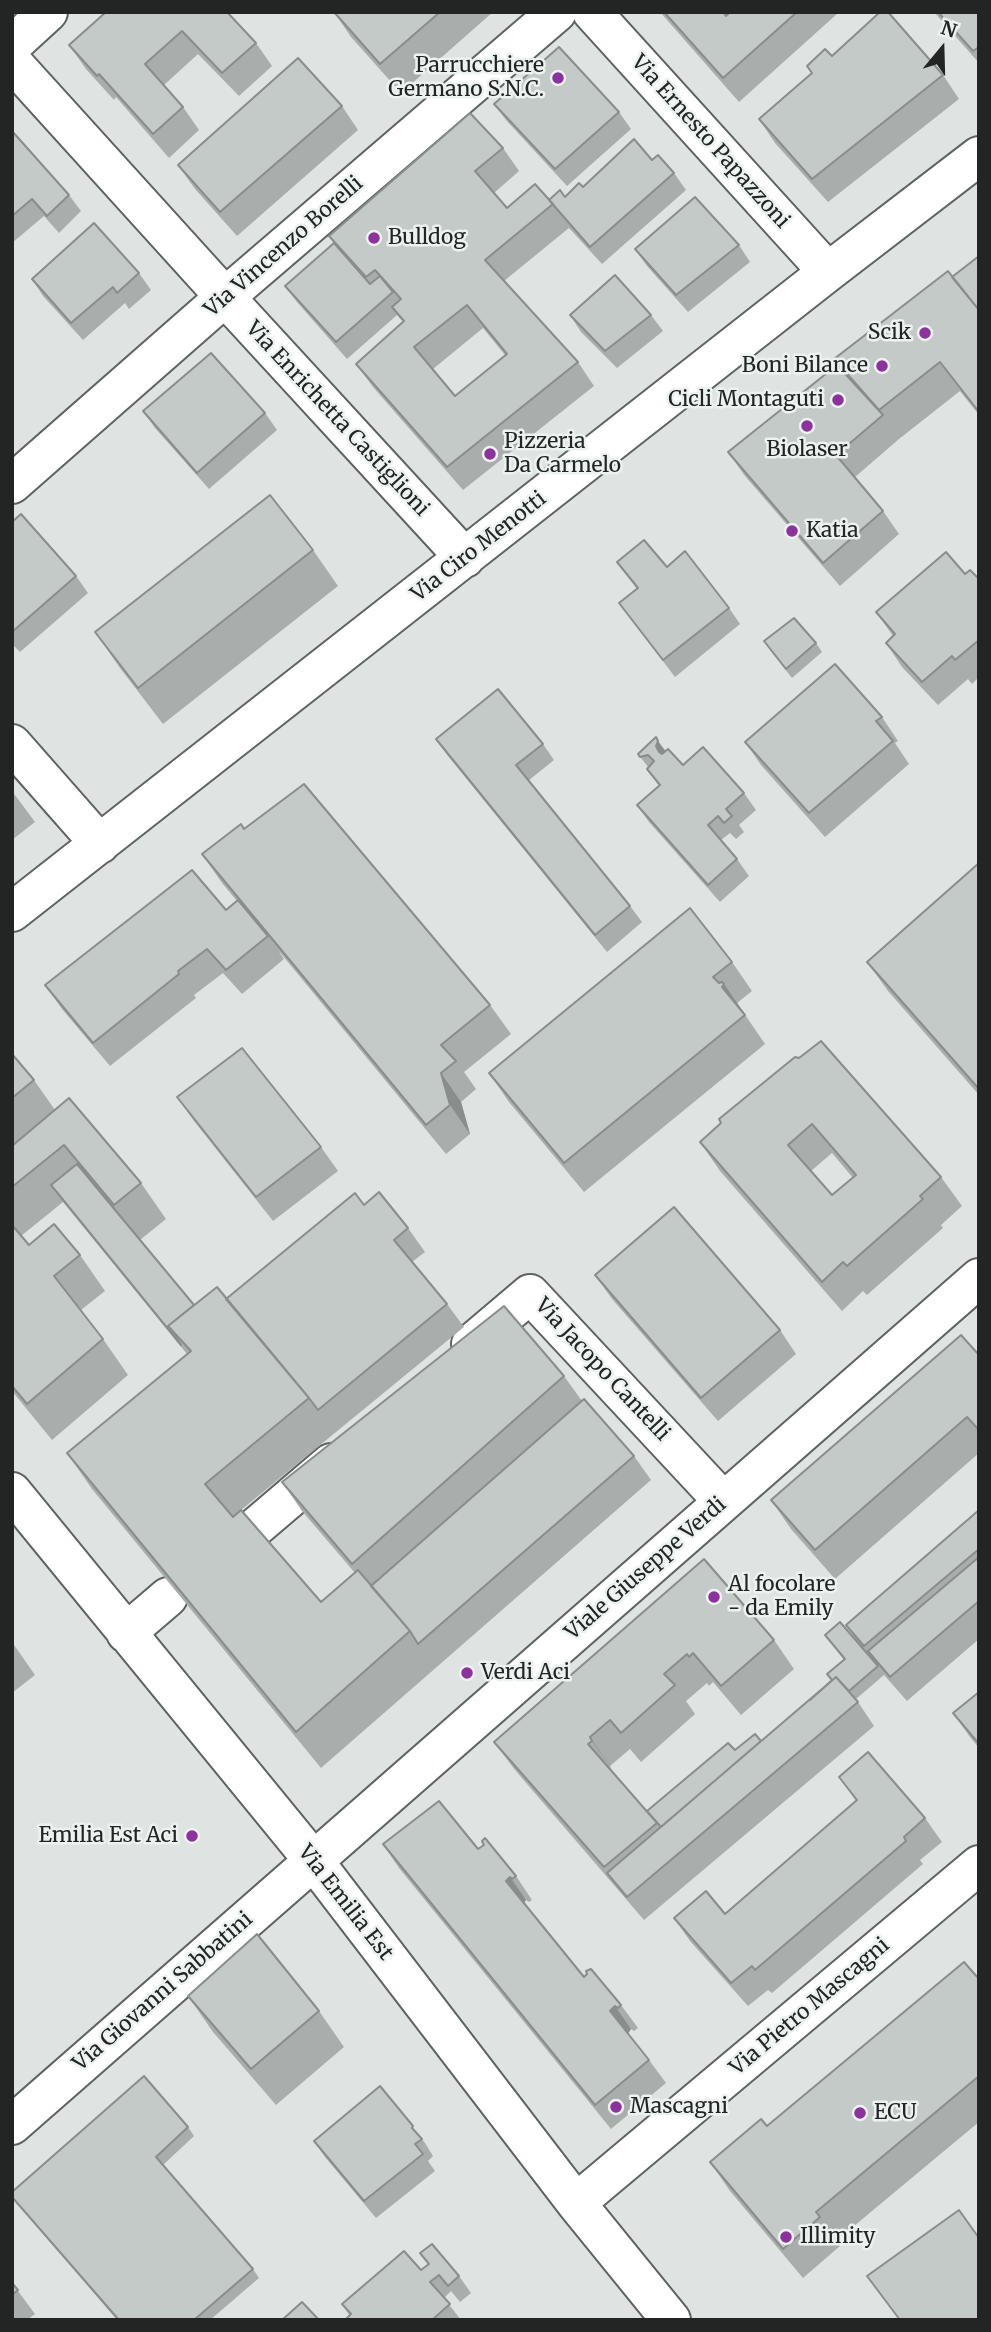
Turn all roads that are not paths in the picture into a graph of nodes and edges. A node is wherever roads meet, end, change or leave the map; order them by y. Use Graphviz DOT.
graph roads {
  1 [pos="48,12"];
  2 [pos="557,12"];
  3 [pos="592,12"];
  4 [pos="12,45"];
  5 [pos="12,62"];
  6 [pos="979,156"];
  7 [pos="828,272"];
  8 [pos="225,297"];
  9 [pos="12,484"];
  10 [pos="466,558"];
  11 [pos="12,744"];
  12 [pos="100,844"];
  13 [pos="12,912"];
  14 [pos="979,1278"];
  15 [pos="447,1364"];
  16 [pos="354,1444"];
  17 [pos="12,1492"];
  18 [pos="723,1501"];
  19 [pos="250,1532"];
  20 [pos="168,1597"];
  21 [pos="126,1633"];
  22 [pos="313,1860"];
  23 [pos="979,1865"];
  24 [pos="12,2125"];
  25 [pos="576,2203"];
  26 [pos="671,2320"];
  1 -- 4 [label="street"];
  2 -- 8 [label="street, Via Vincenzo Borelli"];
  3 -- 7 [label="street, Via Ernesto Papazzoni"];
  5 -- 8 [label="street, Via Enrichetta Castiglioni"];
  6 -- 7 [label="street, Via Ciro Menotti"];
  7 -- 10 [label="street, Via Ciro Menotti"];
  8 -- 9 [label="street, Via Vincenzo Borelli"];
  8 -- 10 [label="street, Via Enrichetta Castiglioni"];
  10 -- 12 [label="street, Via Ciro Menotti"];
  11 -- 12 [label="street"];
  12 -- 13 [label="street, Via Ciro Menotti"];
  14 -- 18 [label="street, Viale Giuseppe Verdi"];
  15 -- 18 [label="street, Via Jacopo Cantelli"];
  16 -- 19 [label="street"];
  17 -- 21 [label="street, Via Emilia Est"];
  18 -- 22 [label="street, Viale Giuseppe Verdi"];
  20 -- 21 [label="street"];
  21 -- 22 [label="street, Via Emilia Est"];
  22 -- 24 [label="street, Via Giovanni Sabbatini"];
  22 -- 25 [label="street, Via Emilia Est"];
  23 -- 25 [label="street, Via Pietro Mascagni"];
  25 -- 26 [label="street, Via Emilia Est"];
}
